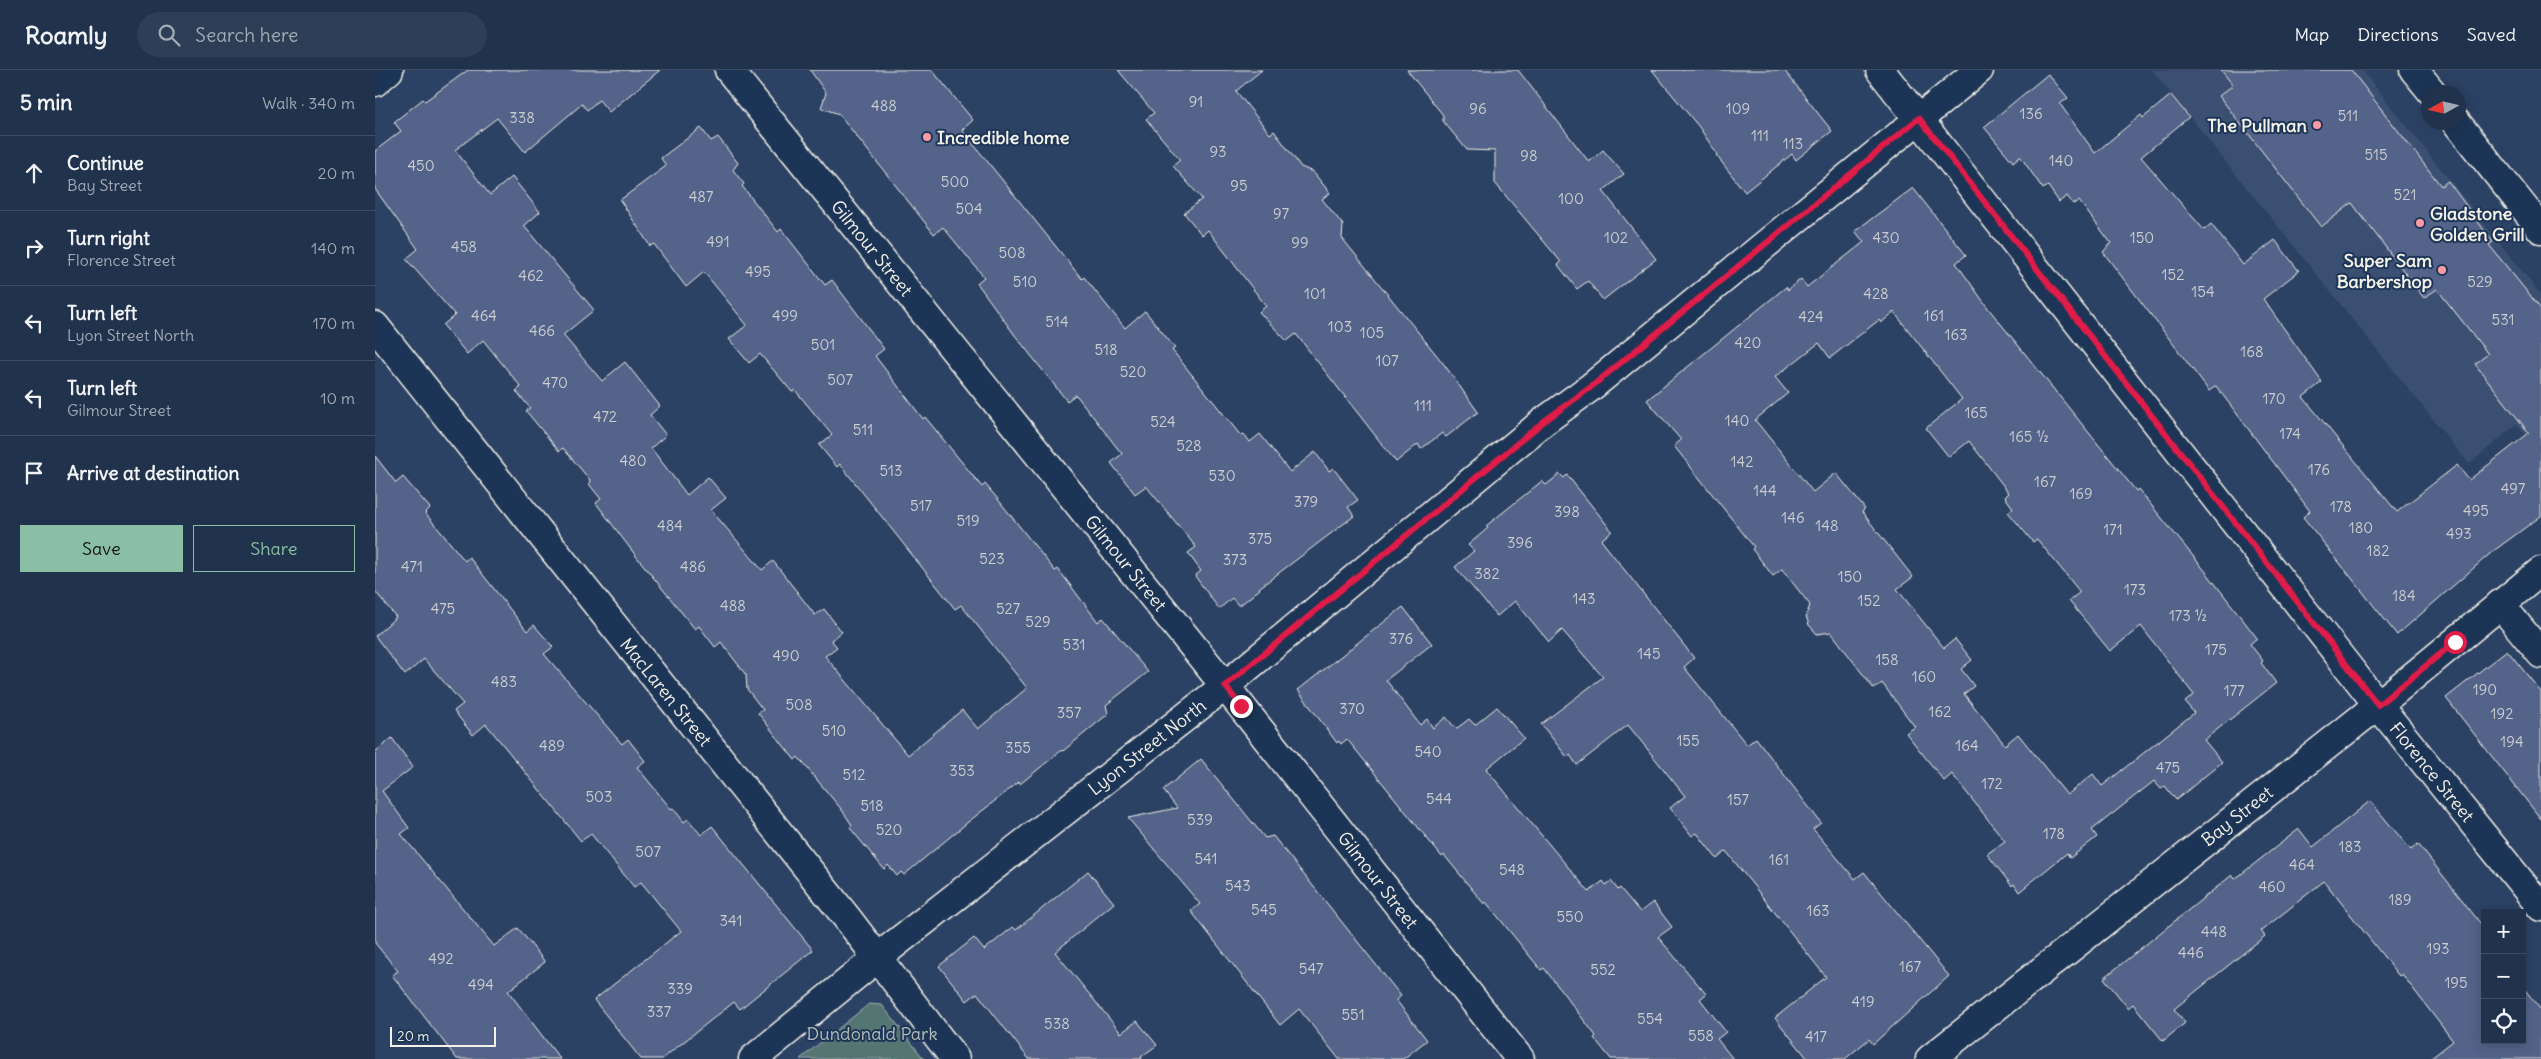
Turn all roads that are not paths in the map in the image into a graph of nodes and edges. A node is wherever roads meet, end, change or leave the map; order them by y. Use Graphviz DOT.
graph roads {
  1 [pos="389,70"];
  2 [pos="729,70"];
  3 [pos="1880,70"];
  4 [pos="1979,70"];
  5 [pos="2414,70"];
  6 [pos="375,82"];
  7 [pos="2426,85"];
  8 [pos="1919,118"];
  9 [pos="2462,130"];
  10 [pos="2541,229"];
  11 [pos="375,326"];
  12 [pos="2541,571"];
  13 [pos="2500,604"];
  14 [pos="2541,654"];
  15 [pos="1225,686"];
  16 [pos="2378,705"];
  17 [pos="2541,907"];
  18 [pos="877,958"];
  19 [pos="753,1059"];
  20 [pos="955,1059"];
  21 [pos="1520,1059"];
  22 [pos="1930,1059"];
  1 -- 6 [label="street"];
  2 -- 15 [label="street, Gilmour Street"];
  3 -- 8 [label="street, Florence Street"];
  4 -- 8 [label="street, Lyon Street North"];
  5 -- 7 [label="street"];
  8 -- 15 [label="street, Lyon Street North"];
  8 -- 16 [label="street, Florence Street"];
  9 -- 10 [label="street"];
  11 -- 18 [label="street, MacLaren Street"];
  12 -- 13 [label="street, Bay Street"];
  13 -- 14 [label="street"];
  13 -- 16 [label="street, Bay Street"];
  15 -- 18 [label="street, Lyon Street North"];
  15 -- 21 [label="street, Gilmour Street"];
  16 -- 17 [label="street, Florence Street"];
  16 -- 22 [label="street, Bay Street"];
  18 -- 19 [label="street, Lyon Street North"];
  18 -- 20 [label="street, MacLaren Street"];
}
